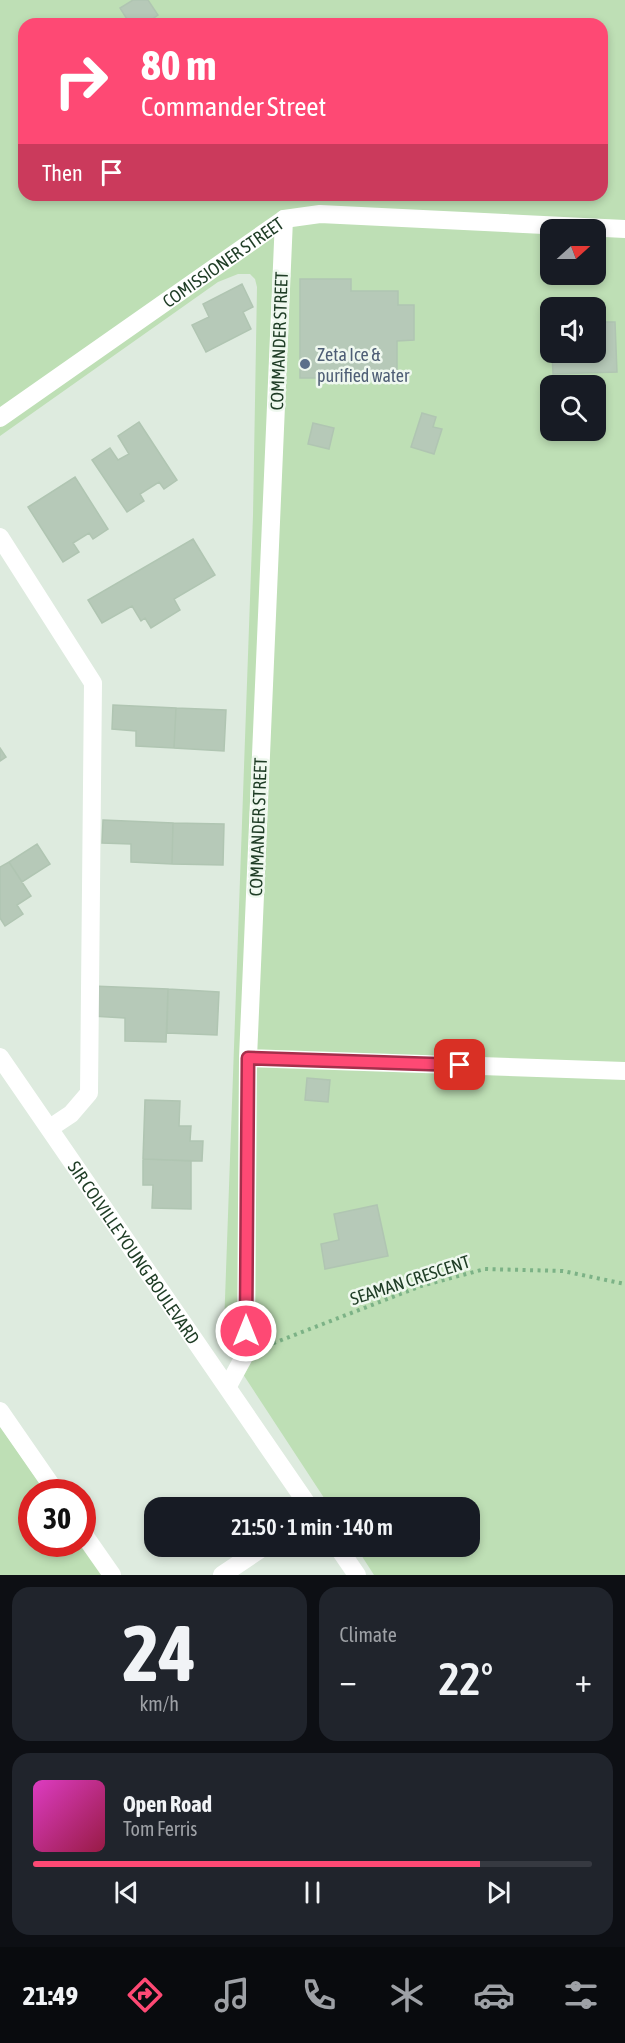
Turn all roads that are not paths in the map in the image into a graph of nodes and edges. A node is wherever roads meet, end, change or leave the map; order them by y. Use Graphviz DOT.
graph roads {
  1 [pos="284,219"];
  2 [pos="625,229"];
  3 [pos="0,418"];
  4 [pos="0,537"];
  5 [pos="0,1057"];
  6 [pos="248,1058"];
  7 [pos="625,1071"];
  8 [pos="50,1128"];
  9 [pos="228,1386"];
  10 [pos="0,1411"];
  11 [pos="47,1479"];
  12 [pos="303,1497"];
  13 [pos="96,1552"];
  14 [pos="248,1557"];
  15 [pos="345,1557"];
  16 [pos="112,1575"];
  17 [pos="222,1575"];
  18 [pos="357,1575"];
  1 -- 2 [label="street, COMISSIONER STREET"];
  1 -- 3 [label="street, COMISSIONER STREET"];
  1 -- 6 [label="street, COMMANDER STREET"];
  4 -- 8 [label="street"];
  5 -- 8 [label="street, SIR COLVILLE YOUNG BOULEVARD"];
  6 -- 7 [label="street"];
  6 -- 9 [label="street, COMMANDER STREET"];
  8 -- 9 [label="street, SIR COLVILLE YOUNG BOULEVARD"];
  9 -- 12 [label="street, SIR COLVILLE YOUNG BOULEVARD"];
  10 -- 11 [label="street"];
  13 -- 16 [label="street"];
  14 -- 17 [label="street"];
  15 -- 18 [label="street"];
}
